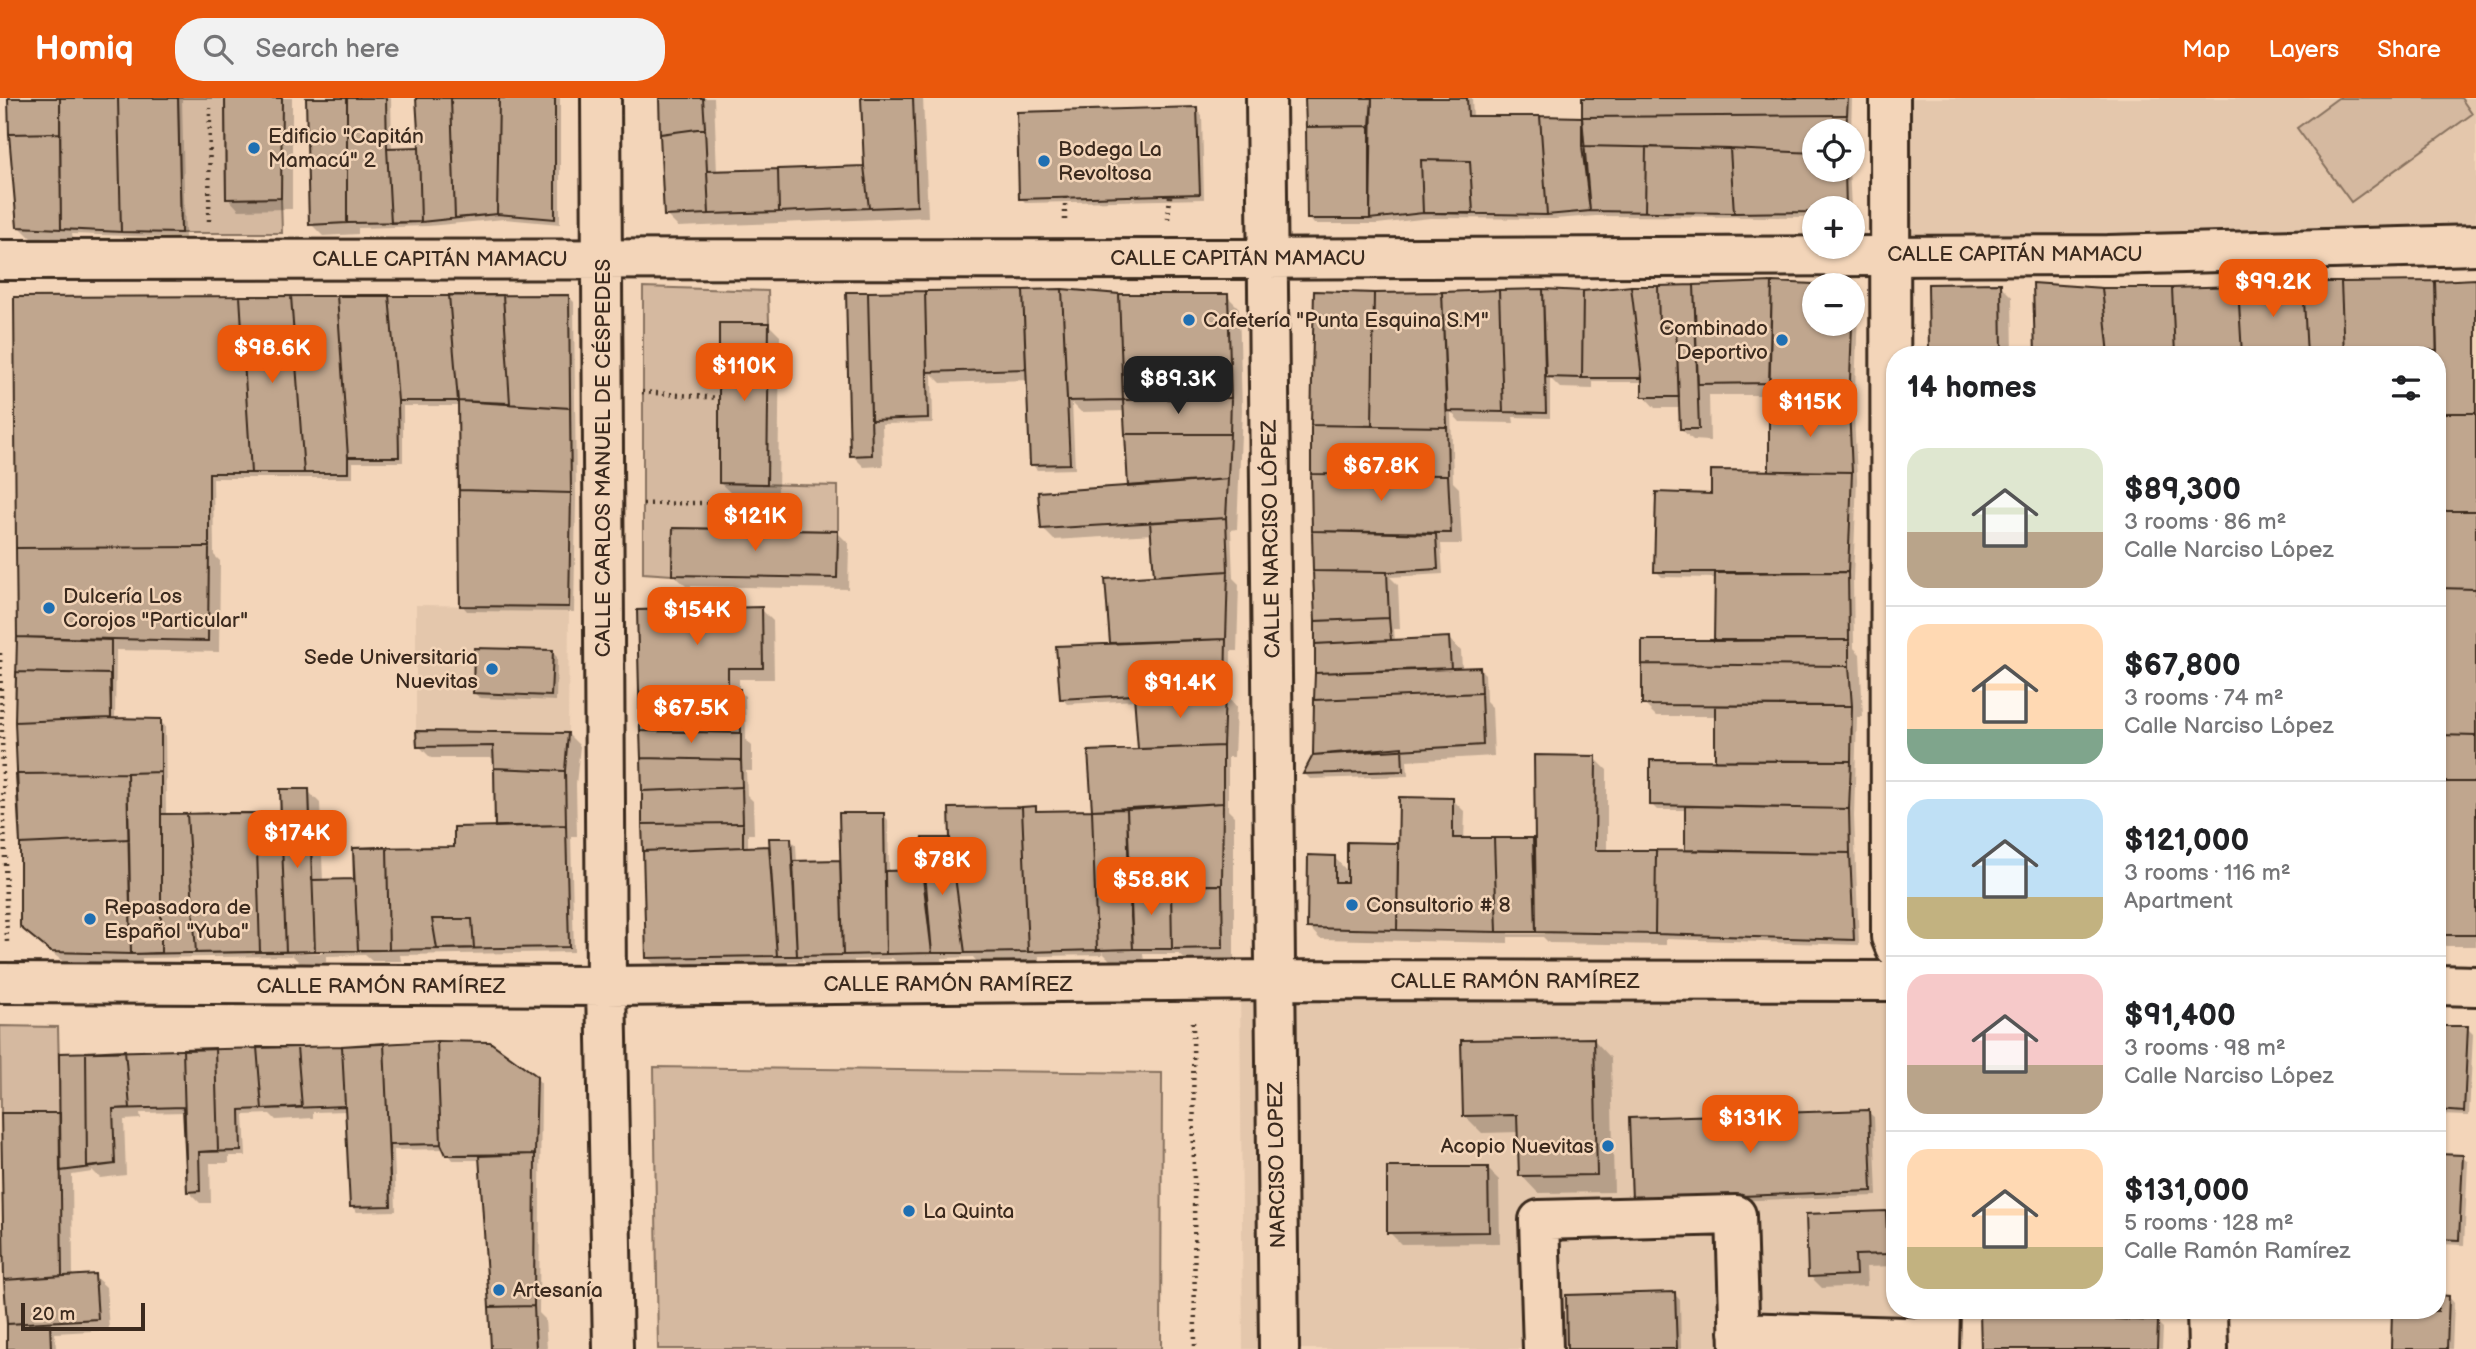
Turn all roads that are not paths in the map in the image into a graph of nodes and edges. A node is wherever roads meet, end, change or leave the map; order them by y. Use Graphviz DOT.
graph roads {
  1 [pos="601,98"];
  2 [pos="1266,98"];
  3 [pos="1890,98"];
  4 [pos="2476,245"];
  5 [pos="1891,254"];
  6 [pos="1268,257"];
  7 [pos="602,259"];
  8 [pos="0,260"];
  9 [pos="1891,346"];
  10 [pos="8,967"];
  11 [pos="1275,980"];
  12 [pos="1886,981"];
  13 [pos="2446,985"];
  14 [pos="606,986"];
  15 [pos="2476,986"];
  16 [pos="2207,1319"];
  17 [pos="1940,1333"];
  18 [pos="1740,1340"];
  19 [pos="613,1349"];
  20 [pos="1279,1349"];
  21 [pos="1543,1349"];
  22 [pos="2208,1349"];
  1 -- 7 [label="street, CALLE CARLOS MANUEL DE CÉSPEDES"];
  2 -- 6 [label="street, CALLE NARCISO LÓPEZ"];
  3 -- 5 [label="street"];
  4 -- 5 [label="street, CALLE CAPITÁN MAMACU"];
  5 -- 6 [label="street, CALLE CAPITÁN MAMACU"];
  5 -- 9 [label="street"];
  6 -- 7 [label="street, CALLE CAPITÁN MAMACU"];
  6 -- 11 [label="street, CALLE NARCISO LÓPEZ"];
  7 -- 8 [label="street, CALLE CAPITÁN MAMACU"];
  7 -- 14 [label="street, CALLE CARLOS MANUEL DE CÉSPEDES"];
  10 -- 14 [label="street, CALLE RAMÓN RAMÍREZ"];
  11 -- 12 [label="street, CALLE RAMÓN RAMÍREZ"];
  11 -- 14 [label="street, CALLE RAMÓN RAMÍREZ"];
  11 -- 20 [label="street, NARCISO LOPEZ"];
  13 -- 15 [label="street"];
  14 -- 19 [label="street, CALLE CARLOS MANUEL DE CÉSPEDES"];
  16 -- 22 [label="street"];
  17 -- 18 [label="street"];
  18 -- 21 [label="street"];
}
